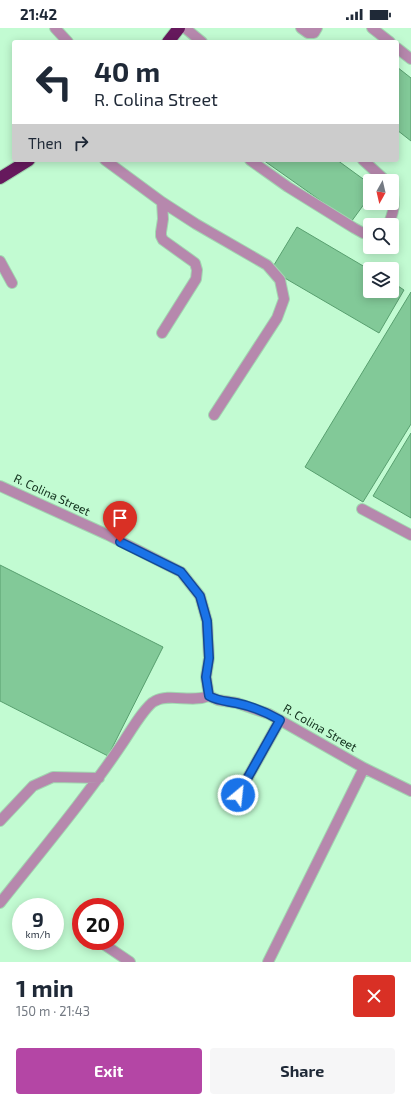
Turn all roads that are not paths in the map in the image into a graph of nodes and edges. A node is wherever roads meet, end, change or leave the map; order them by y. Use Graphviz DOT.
graph roads {
  1 [pos="54,28"];
  2 [pos="179,28"];
  3 [pos="186,28"];
  4 [pos="301,28"];
  5 [pos="317,28"];
  6 [pos="372,28"];
  7 [pos="66,40"];
  8 [pos="170,40"];
  9 [pos="200,40"];
  10 [pos="387,40"];
  11 [pos="399,50"];
  12 [pos="411,59"];
  13 [pos="26,162"];
  14 [pos="108,162"];
  15 [pos="253,162"];
  16 [pos="365,162"];
  17 [pos="378,174"];
  18 [pos="0,178"];
  19 [pos="162,202"];
  20 [pos="363,233"];
  21 [pos="0,261"];
  22 [pos="12,283"];
  23 [pos="162,333"];
  24 [pos="214,415"];
  25 [pos="0,486"];
  26 [pos="362,509"];
  27 [pos="411,535"];
  28 [pos="209,696"];
  29 [pos="280,720"];
  30 [pos="364,768"];
  31 [pos="100,778"];
  32 [pos="411,791"];
  33 [pos="238,795"];
  34 [pos="0,821"];
  35 [pos="0,903"];
  36 [pos="112,950"];
  37 [pos="130,962"];
  38 [pos="268,962"];
  1 -- 7 [label="street"];
  2 -- 8 [label="highway"];
  3 -- 9 [label="street"];
  4 -- 5 [label="street"];
  6 -- 10 [label="street"];
  11 -- 12 [label="street"];
  13 -- 18 [label="highway"];
  14 -- 19 [label="street"];
  15 -- 20 [label="street"];
  16 -- 17 [label="street"];
  19 -- 23 [label="street"];
  19 -- 24 [label="street"];
  21 -- 22 [label="street"];
  25 -- 28 [label="street, R. Colina Street"];
  26 -- 27 [label="street"];
  28 -- 29 [label="street, R. Colina Street"];
  28 -- 31 [label="street"];
  29 -- 30 [label="street, R. Colina Street"];
  29 -- 33 [label="street"];
  30 -- 32 [label="street, R. Colina Street"];
  30 -- 38 [label="street"];
  31 -- 34 [label="street"];
  31 -- 35 [label="street"];
  36 -- 37 [label="street"];
}
